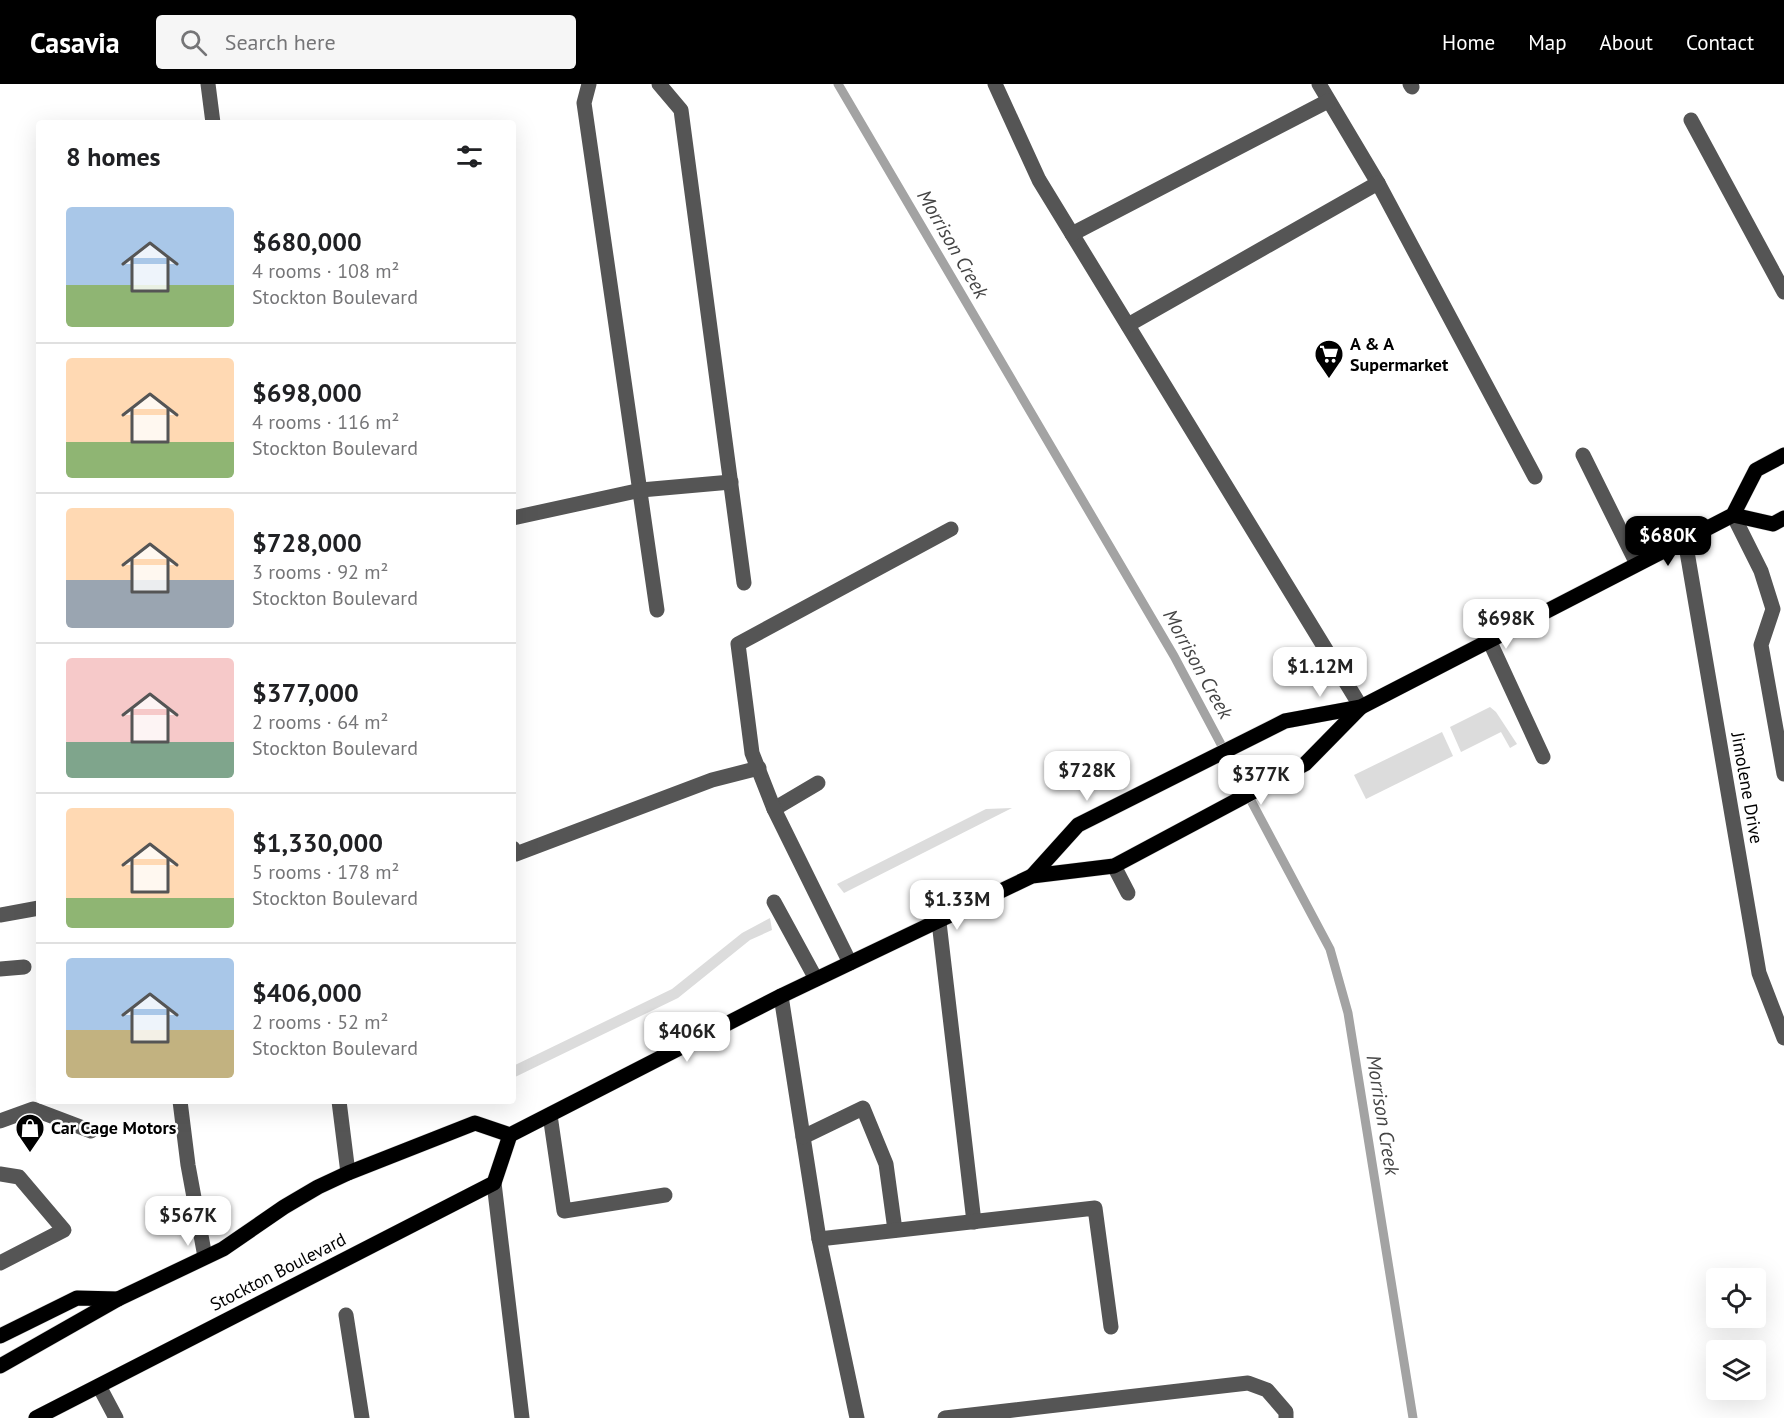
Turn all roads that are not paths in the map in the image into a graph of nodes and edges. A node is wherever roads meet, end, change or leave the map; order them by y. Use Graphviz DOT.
graph roads {
  1 [pos="208,84"];
  2 [pos="589,84"];
  3 [pos="659,84"];
  4 [pos="995,84"];
  5 [pos="1319,84"];
  6 [pos="1328,101"];
  7 [pos="213,120"];
  8 [pos="1691,120"];
  9 [pos="1378,183"];
  10 [pos="1072,234"];
  11 [pos="1784,292"];
  12 [pos="1128,325"];
  13 [pos="1583,454"];
  14 [pos="1784,455"];
  15 [pos="1535,477"];
  16 [pos="731,482"];
  17 [pos="641,490"];
  18 [pos="1733,515"];
  19 [pos="516,517"];
  20 [pos="1784,518"];
  21 [pos="951,529"];
  22 [pos="1685,540"];
  23 [pos="1637,564"];
  24 [pos="744,583"];
  25 [pos="1779,609"];
  26 [pos="657,610"];
  27 [pos="1489,640"];
  28 [pos="1361,707"];
  29 [pos="1543,757"];
  30 [pos="759,768"];
  31 [pos="1784,774"];
  32 [pos="819,783"];
  33 [pos="774,809"];
  34 [pos="516,850"];
  35 [pos="1114,866"];
  36 [pos="1032,876"];
  37 [pos="1128,893"];
  38 [pos="774,902"];
  39 [pos="36,909"];
  40 [pos="0,915"];
  41 [pos="939,922"];
  42 [pos="850,963"];
  43 [pos="24,967"];
  44 [pos="0,969"];
  45 [pos="816,979"];
  46 [pos="781,996"];
  47 [pos="1784,1038"];
  48 [pos="180,1104"];
  49 [pos="339,1104"];
  50 [pos="550,1115"];
  51 [pos="0,1121"];
  52 [pos="90,1131"];
  53 [pos="510,1136"];
  54 [pos="803,1137"];
  55 [pos="348,1173"];
  56 [pos="0,1174"];
  57 [pos="494,1183"];
  58 [pos="665,1195"];
  59 [pos="974,1222"];
  60 [pos="896,1230"];
  61 [pos="819,1239"];
  62 [pos="205,1257"];
  63 [pos="0,1263"];
  64 [pos="118,1299"];
  65 [pos="346,1315"];
  66 [pos="1111,1327"];
  67 [pos="0,1336"];
  68 [pos="0,1366"];
  69 [pos="99,1386"];
  70 [pos="36,1418"];
  71 [pos="116,1418"];
  72 [pos="362,1418"];
  73 [pos="522,1418"];
  74 [pos="857,1418"];
  75 [pos="945,1418"];
  76 [pos="1286,1418"];
  1 -- 7 [label="street"];
  2 -- 17 [label="street"];
  3 -- 16 [label="street"];
  4 -- 10 [label="street"];
  5 -- 6 [label="street"];
  6 -- 9 [label="street"];
  6 -- 10 [label="street"];
  8 -- 11 [label="street"];
  9 -- 12 [label="street"];
  9 -- 15 [label="street"];
  10 -- 12 [label="street"];
  12 -- 28 [label="street"];
  13 -- 23 [label="street"];
  14 -- 18 [label="main road"];
  16 -- 17 [label="street"];
  16 -- 24 [label="street"];
  17 -- 19 [label="street"];
  17 -- 26 [label="street"];
  18 -- 20 [label="main road"];
  18 -- 22 [label="main road"];
  18 -- 25 [label="street"];
  21 -- 30 [label="street"];
  22 -- 23 [label="main road"];
  22 -- 47 [label="street, Jimolene Drive"];
  23 -- 27 [label="main road"];
  25 -- 31 [label="street"];
  27 -- 28 [label="main road"];
  27 -- 29 [label="street"];
  28 -- 35 [label="main road"];
  28 -- 36 [label="main road"];
  30 -- 33 [label="street"];
  30 -- 34 [label="street"];
  32 -- 33 [label="street"];
  33 -- 42 [label="street"];
  35 -- 36 [label="main road"];
  35 -- 37 [label="street"];
  36 -- 41 [label="main road"];
  38 -- 45 [label="street"];
  39 -- 40 [label="street"];
  41 -- 42 [label="main road"];
  41 -- 59 [label="street"];
  42 -- 45 [label="main road"];
  43 -- 44 [label="street"];
  45 -- 46 [label="main road"];
  46 -- 50 [label="main road"];
  46 -- 54 [label="street"];
  48 -- 62 [label="street"];
  49 -- 55 [label="street"];
  50 -- 53 [label="main road"];
  50 -- 58 [label="street"];
  51 -- 52 [label="street"];
  53 -- 55 [label="main road"];
  53 -- 57 [label="main road"];
  54 -- 60 [label="street"];
  54 -- 61 [label="street"];
  55 -- 62 [label="main road"];
  56 -- 63 [label="street"];
  57 -- 69 [label="main road, Stockton Boulevard"];
  57 -- 73 [label="street"];
  59 -- 60 [label="street"];
  59 -- 66 [label="street"];
  60 -- 61 [label="street"];
  61 -- 74 [label="street"];
  62 -- 64 [label="main road"];
  64 -- 67 [label="main road"];
  64 -- 68 [label="main road"];
  65 -- 72 [label="street"];
  69 -- 70 [label="main road, Stockton Boulevard"];
  69 -- 71 [label="street"];
  75 -- 76 [label="street"];
}
